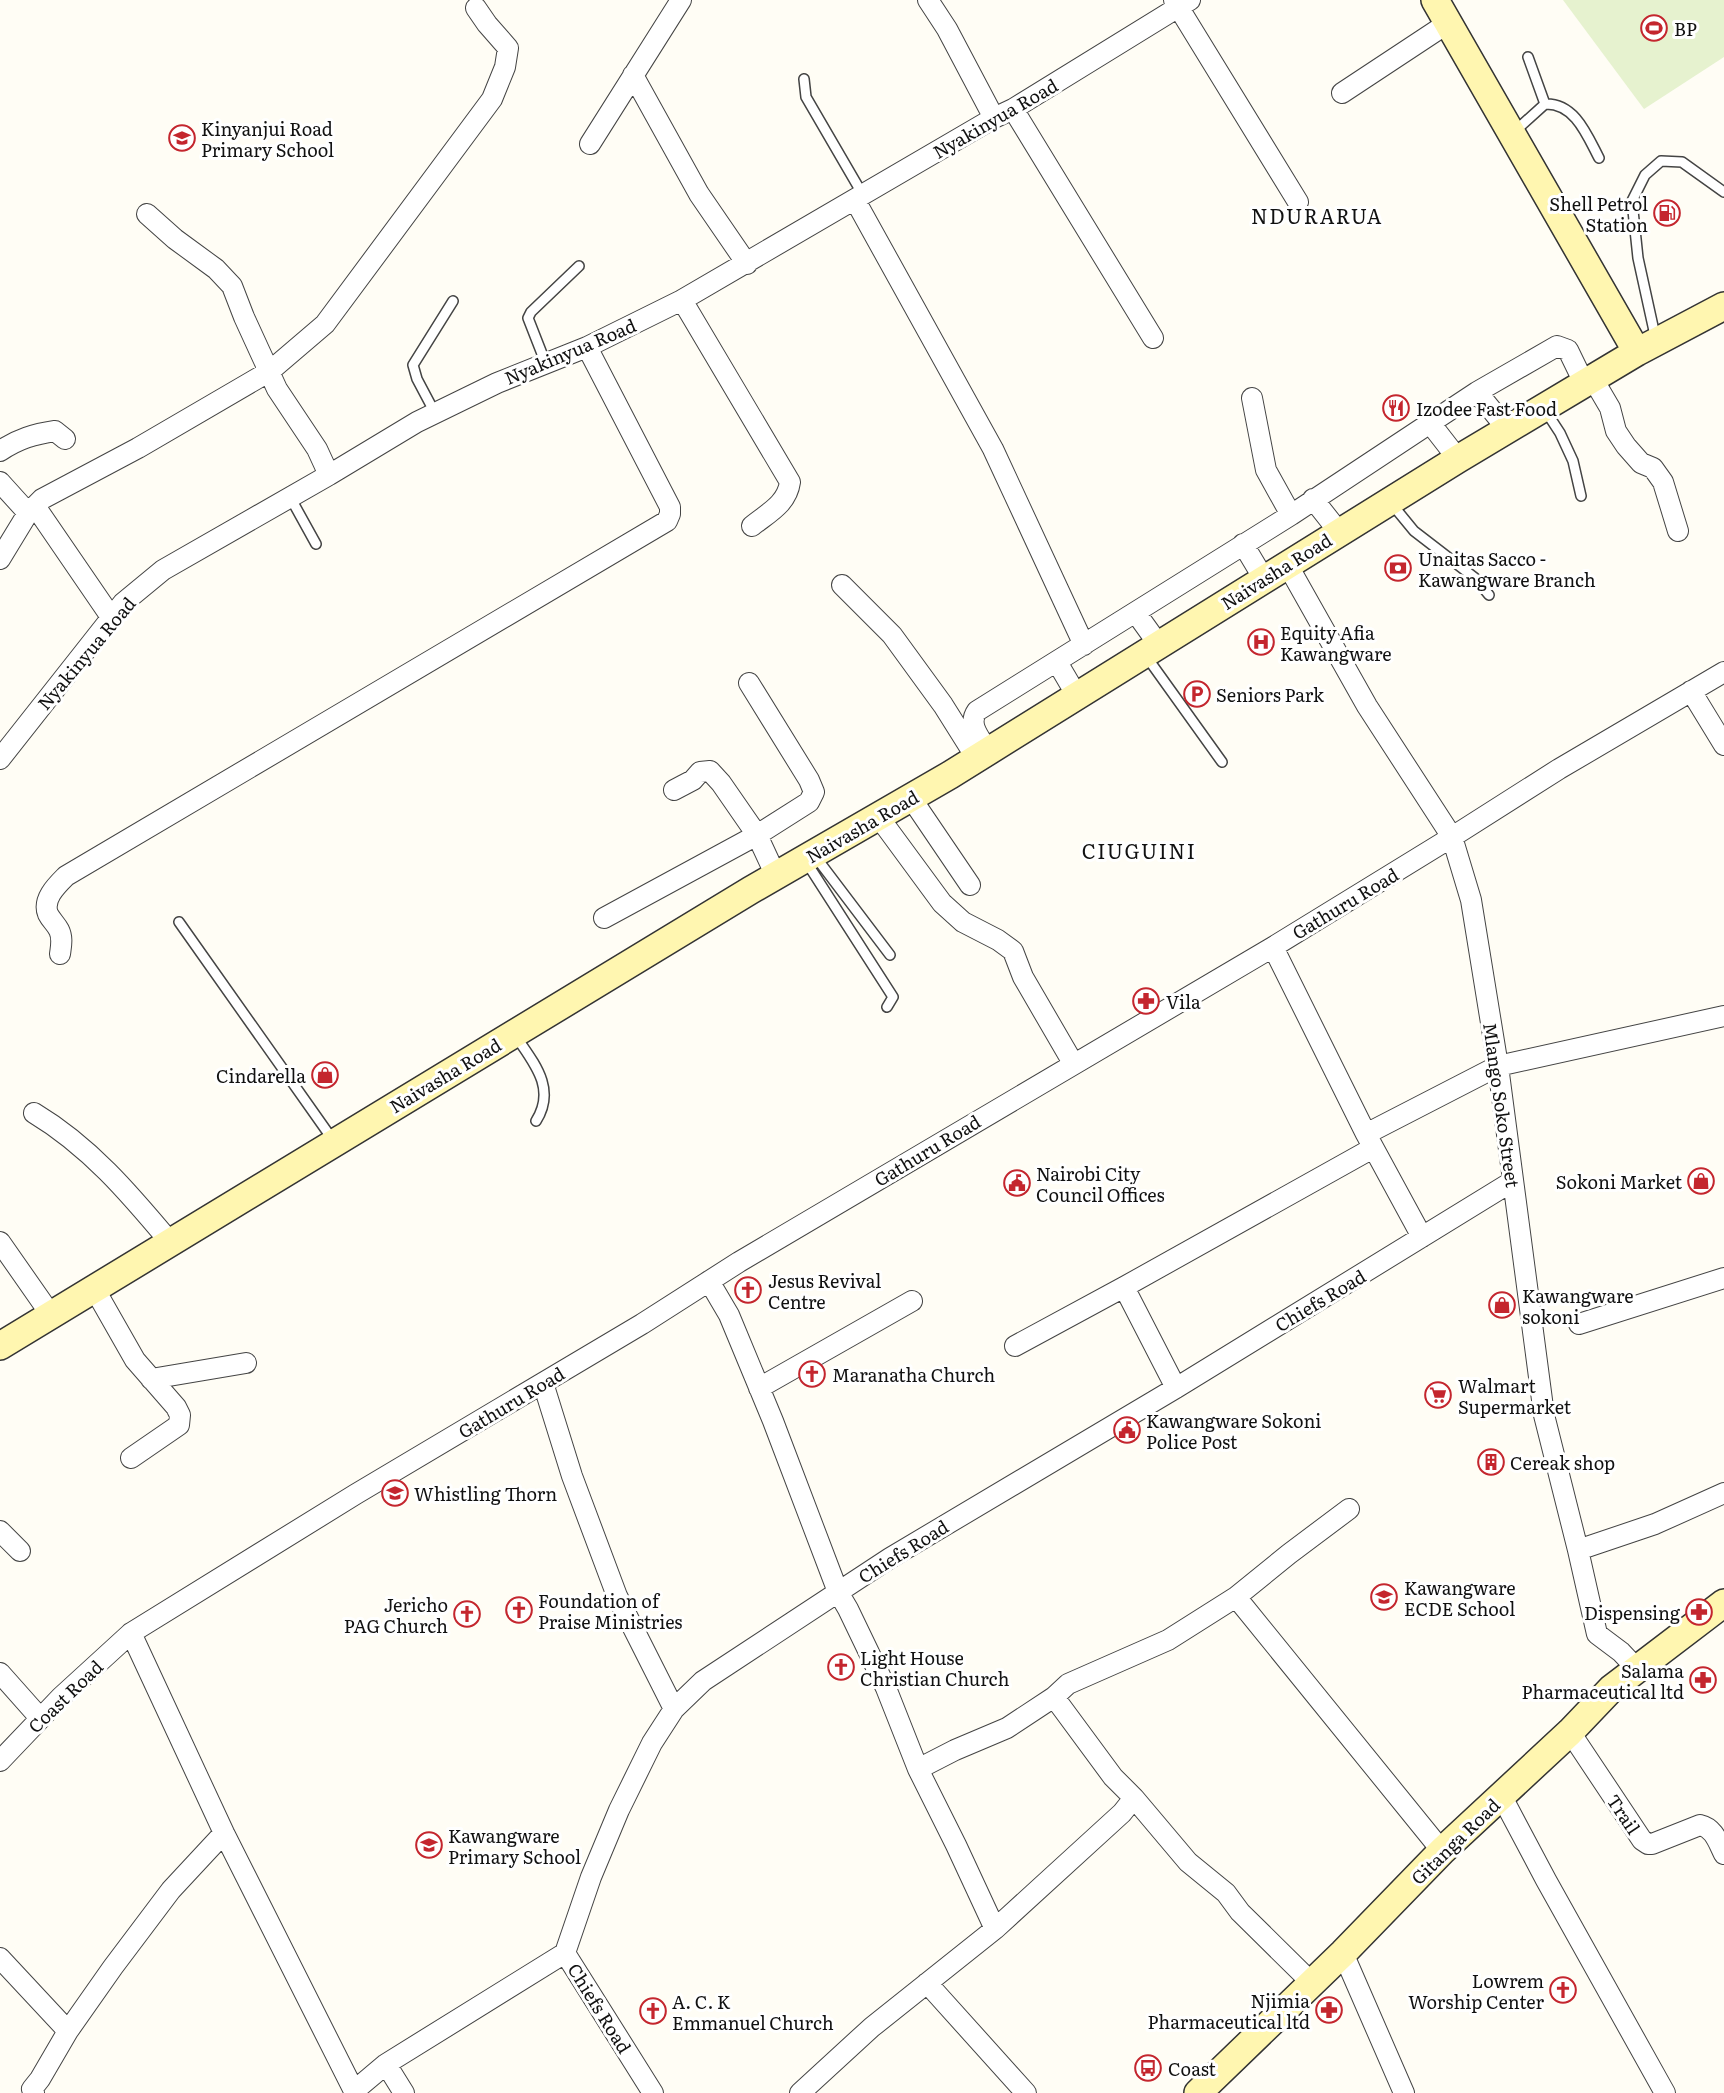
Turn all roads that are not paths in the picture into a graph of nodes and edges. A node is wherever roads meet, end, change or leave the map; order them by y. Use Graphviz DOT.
graph roads {
  1 [pos="681,0"];
  2 [pos="928,0"];
  3 [pos="1180,3"];
  4 [pos="476,8"];
  5 [pos="1442,11"];
  6 [pos="1528,57"];
  7 [pos="633,75"];
  8 [pos="804,79"];
  9 [pos="1342,93"];
  10 [pos="1545,104"];
  11 [pos="1013,109"];
  12 [pos="994,118"];
  13 [pos="1512,134"];
  14 [pos="590,144"];
  15 [pos="1599,158"];
  16 [pos="1724,192"];
  17 [pos="859,198"];
  18 [pos="1298,202"];
  19 [pos="147,214"];
  20 [pos="747,264"];
  21 [pos="579,266"];
  22 [pos="682,300"];
  23 [pos="453,301"];
  24 [pos="1724,306"];
  25 [pos="1153,338"];
  26 [pos="1646,347"];
  27 [pos="587,348"];
  28 [pos="546,363"];
  29 [pos="270,371"];
  30 [pos="1589,381"];
  31 [pos="1477,392"];
  32 [pos="1252,398"];
  33 [pos="1544,408"];
  34 [pos="435,413"];
  35 [pos="1430,423"];
  36 [pos="1508,429"];
  37 [pos="65,439"];
  38 [pos="0,451"];
  39 [pos="1458,459"];
  40 [pos="329,476"];
  41 [pos="0,482"];
  42 [pos="1581,496"];
  43 [pos="290,497"];
  44 [pos="1313,499"];
  45 [pos="1390,501"];
  46 [pos="31,510"];
  47 [pos="1291,515"];
  48 [pos="752,526"];
  49 [pos="1678,531"];
  50 [pos="1339,532"];
  51 [pos="316,544"];
  52 [pos="1243,544"];
  53 [pos="0,559"];
  54 [pos="1287,564"];
  55 [pos="1264,579"];
  56 [pos="842,585"];
  57 [pos="1489,595"];
  58 [pos="1136,613"];
  59 [pos="111,617"];
  60 [pos="1084,645"];
  61 [pos="1152,649"];
  62 [pos="1057,662"];
  63 [pos="1724,672"];
  64 [pos="749,682"];
  65 [pos="1691,691"];
  66 [pos="1077,696"];
  67 [pos="1724,745"];
  68 [pos="983,755"];
  69 [pos="0,759"];
  70 [pos="1222,762"];
  71 [pos="674,790"];
  72 [pos="911,798"];
  73 [pos="878,816"];
  74 [pos="757,835"];
  75 [pos="1452,837"];
  76 [pos="809,856"];
  77 [pos="776,876"];
  78 [pos="970,885"];
  79 [pos="604,918"];
  80 [pos="179,922"];
  81 [pos="1273,947"];
  82 [pos="60,954"];
  83 [pos="890,955"];
  84 [pos="887,1007"];
  85 [pos="1724,1016"];
  86 [pos="513,1033"];
  87 [pos="1073,1063"];
  88 [pos="1498,1066"];
  89 [pos="33,1113"];
  90 [pos="536,1121"];
  91 [pos="1369,1141"];
  92 [pos="334,1142"];
  93 [pos="1512,1181"];
  94 [pos="1422,1237"];
  95 [pos="0,1242"];
  96 [pos="170,1242"];
  97 [pos="1724,1278"];
  98 [pos="709,1281"];
  99 [pos="1124,1287"];
  100 [pos="94,1288"];
  101 [pos="912,1301"];
  102 [pos="51,1315"];
  103 [pos="1579,1324"];
  104 [pos="0,1346"];
  105 [pos="1015,1346"];
  106 [pos="246,1363"];
  107 [pos="151,1379"];
  108 [pos="543,1383"];
  109 [pos="759,1388"];
  110 [pos="1176,1388"];
  111 [pos="131,1458"];
  112 [pos="1724,1493"];
  113 [pos="1349,1509"];
  114 [pos="0,1531"];
  115 [pos="1578,1550"];
  116 [pos="20,1551"];
  117 [pos="838,1592"];
  118 [pos="1236,1597"];
  119 [pos="1724,1603"];
  120 [pos="131,1633"];
  121 [pos="1637,1669"];
  122 [pos="0,1673"];
  123 [pos="1054,1697"];
  124 [pos="674,1709"];
  125 [pos="40,1718"];
  126 [pos="1570,1732"];
  127 [pos="0,1761"];
  128 [pos="918,1769"];
  129 [pos="1502,1797"];
  130 [pos="1134,1798"];
  131 [pos="224,1833"];
  132 [pos="1442,1851"];
  133 [pos="1724,1854"];
  134 [pos="994,1929"];
  135 [pos="566,1953"];
  136 [pos="1343,1953"];
  137 [pos="0,1958"];
  138 [pos="927,1983"];
  139 [pos="1312,1983"];
  140 [pos="68,2031"];
  141 [pos="386,2064"];
  142 [pos="353,2092"];
  143 [pos="34,2093"];
  144 [pos="404,2093"];
  145 [pos="653,2093"];
  146 [pos="800,2093"];
  147 [pos="1026,2093"];
  148 [pos="1198,2093"];
  149 [pos="1404,2093"];
  150 [pos="1665,2093"];
  1 -- 7 [label="street"];
  2 -- 12 [label="street"];
  3 -- 11 [label="street, Nyakinyua Road"];
  3 -- 18 [label="street"];
  4 -- 29 [label="street"];
  5 -- 9 [label="street"];
  5 -- 13 [label="main road"];
  6 -- 10 [label="lane"];
  7 -- 14 [label="street"];
  7 -- 20 [label="street"];
  8 -- 17 [label="lane"];
  10 -- 13 [label="lane"];
  10 -- 15 [label="lane"];
  11 -- 12 [label="street, Nyakinyua Road"];
  11 -- 25 [label="street"];
  12 -- 17 [label="street, Nyakinyua Road"];
  13 -- 26 [label="main road"];
  16 -- 26 [label="lane"];
  17 -- 20 [label="street, Nyakinyua Road"];
  17 -- 60 [label="street"];
  19 -- 29 [label="street"];
  20 -- 22 [label="street, Nyakinyua Road"];
  21 -- 28 [label="lane"];
  22 -- 27 [label="street, Nyakinyua Road"];
  22 -- 48 [label="street"];
  23 -- 34 [label="lane"];
  24 -- 26 [label="main road, Naivasha Road"];
  26 -- 30 [label="main road, Naivasha Road"];
  27 -- 28 [label="street, Nyakinyua Road"];
  27 -- 82 [label="street"];
  28 -- 34 [label="street, Nyakinyua Road"];
  29 -- 40 [label="street"];
  29 -- 46 [label="street"];
  30 -- 31 [label="street"];
  30 -- 33 [label="main road, Naivasha Road"];
  30 -- 49 [label="street"];
  31 -- 35 [label="street"];
  31 -- 36 [label="street"];
  32 -- 47 [label="street"];
  33 -- 36 [label="main road, Naivasha Road"];
  33 -- 42 [label="lane"];
  34 -- 40 [label="street, Nyakinyua Road"];
  35 -- 39 [label="street"];
  35 -- 44 [label="street"];
  36 -- 39 [label="main road, Naivasha Road"];
  37 -- 38 [label="street"];
  39 -- 45 [label="main road, Naivasha Road"];
  40 -- 43 [label="street, Nyakinyua Road"];
  41 -- 46 [label="street"];
  43 -- 51 [label="lane"];
  43 -- 59 [label="street, Nyakinyua Road"];
  44 -- 47 [label="street"];
  44 -- 50 [label="street"];
  45 -- 50 [label="main road, Naivasha Road"];
  45 -- 57 [label="lane"];
  46 -- 53 [label="street"];
  46 -- 59 [label="street"];
  47 -- 52 [label="street"];
  50 -- 54 [label="main road, Naivasha Road"];
  52 -- 55 [label="street"];
  52 -- 58 [label="street"];
  54 -- 55 [label="main road, Naivasha Road"];
  54 -- 75 [label="street, Mlango Soko Street"];
  55 -- 61 [label="main road, Naivasha Road"];
  56 -- 68 [label="street"];
  58 -- 60 [label="street"];
  58 -- 61 [label="street"];
  59 -- 69 [label="street, Nyakinyua Road"];
  60 -- 62 [label="street"];
  61 -- 66 [label="main road, Naivasha Road"];
  61 -- 70 [label="lane"];
  62 -- 66 [label="street"];
  62 -- 68 [label="street"];
  63 -- 65 [label="street, Gathuru Road"];
  64 -- 74 [label="street"];
  65 -- 67 [label="street"];
  65 -- 75 [label="street, Gathuru Road"];
  66 -- 68 [label="main road, Naivasha Road"];
  68 -- 72 [label="main road, Naivasha Road"];
  71 -- 74 [label="street"];
  72 -- 73 [label="main road, Naivasha Road"];
  72 -- 78 [label="street"];
  73 -- 76 [label="main road, Naivasha Road"];
  73 -- 87 [label="street"];
  74 -- 77 [label="street"];
  74 -- 79 [label="street"];
  75 -- 81 [label="street, Gathuru Road"];
  75 -- 88 [label="street, Mlango Soko Street"];
  76 -- 77 [label="main road, Naivasha Road"];
  76 -- 83 [label="lane"];
  76 -- 84 [label="lane"];
  77 -- 86 [label="main road, Naivasha Road"];
  80 -- 92 [label="lane"];
  81 -- 87 [label="street, Gathuru Road"];
  81 -- 91 [label="street"];
  85 -- 88 [label="street"];
  86 -- 90 [label="lane"];
  86 -- 92 [label="main road, Naivasha Road"];
  87 -- 98 [label="street, Gathuru Road"];
  88 -- 91 [label="street"];
  88 -- 93 [label="street, Mlango Soko Street"];
  89 -- 96 [label="street"];
  91 -- 94 [label="street"];
  91 -- 99 [label="street"];
  92 -- 96 [label="main road, Naivasha Road"];
  93 -- 94 [label="street, Chiefs Road"];
  93 -- 115 [label="street, Mlango Soko Street"];
  94 -- 110 [label="street, Chiefs Road"];
  95 -- 102 [label="street"];
  96 -- 100 [label="main road, Naivasha Road"];
  97 -- 103 [label="street"];
  98 -- 108 [label="street, Gathuru Road"];
  98 -- 109 [label="street"];
  99 -- 105 [label="street"];
  99 -- 110 [label="street"];
  100 -- 102 [label="main road, Naivasha Road"];
  100 -- 107 [label="street"];
  101 -- 109 [label="street"];
  102 -- 104 [label="main road, Naivasha Road"];
  106 -- 107 [label="street"];
  107 -- 111 [label="street"];
  108 -- 120 [label="street, Gathuru Road"];
  108 -- 124 [label="street"];
  109 -- 117 [label="street"];
  110 -- 117 [label="street, Chiefs Road"];
  112 -- 115 [label="street"];
  113 -- 118 [label="street"];
  114 -- 116 [label="street"];
  115 -- 121 [label="street, Mlango Soko Street"];
  117 -- 124 [label="street, Chiefs Road"];
  117 -- 128 [label="street"];
  118 -- 123 [label="street"];
  118 -- 132 [label="street"];
  119 -- 121 [label="main road, Gitanga Road"];
  120 -- 125 [label="street, Coast Road"];
  120 -- 131 [label="street"];
  121 -- 126 [label="main road, Gitanga Road"];
  122 -- 125 [label="street"];
  123 -- 128 [label="street"];
  123 -- 130 [label="street"];
  124 -- 135 [label="street, Chiefs Road"];
  125 -- 127 [label="street, Coast Road"];
  126 -- 129 [label="main road, Gitanga Road"];
  126 -- 133 [label="street, Trail"];
  128 -- 134 [label="street"];
  129 -- 132 [label="main road, Gitanga Road"];
  129 -- 150 [label="street"];
  130 -- 134 [label="street"];
  130 -- 139 [label="street"];
  131 -- 140 [label="street"];
  131 -- 142 [label="street"];
  132 -- 136 [label="main road, Gitanga Road"];
  134 -- 138 [label="street"];
  135 -- 141 [label="street"];
  135 -- 145 [label="street, Chiefs Road"];
  136 -- 139 [label="main road, Gitanga Road"];
  136 -- 149 [label="street"];
  137 -- 140 [label="street"];
  138 -- 146 [label="street"];
  138 -- 147 [label="street"];
  139 -- 148 [label="main road, Gitanga Road"];
  140 -- 143 [label="street"];
  141 -- 142 [label="street"];
  141 -- 144 [label="street"];
}
